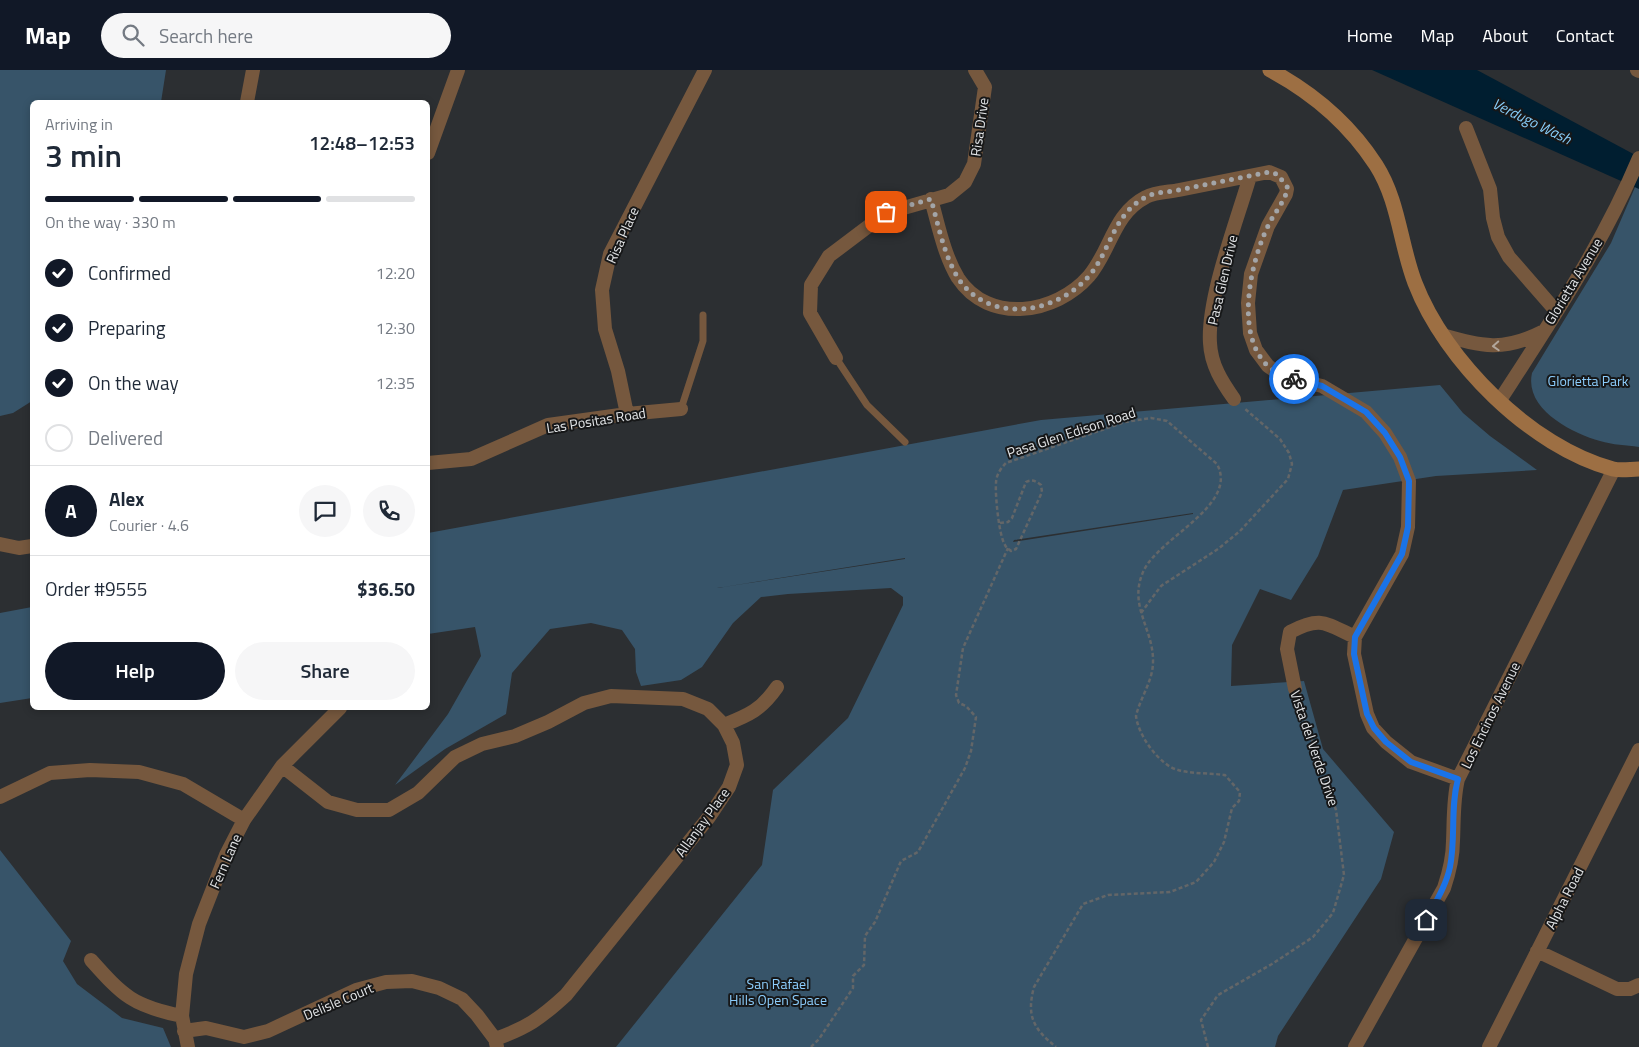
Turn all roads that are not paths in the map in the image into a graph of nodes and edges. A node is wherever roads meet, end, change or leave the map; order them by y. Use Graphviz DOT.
graph roads {
  1 [pos="253,70"];
  2 [pos="458,70"];
  3 [pos="705,70"];
  4 [pos="975,70"];
  5 [pos="1270,70"];
  6 [pos="247,100"];
  7 [pos="1466,128"];
  8 [pos="430,147"];
  9 [pos="1639,158"];
  10 [pos="1250,176"];
  11 [pos="931,199"];
  12 [pos="1556,311"];
  13 [pos="703,315"];
  14 [pos="1542,332"];
  15 [pos="1442,335"];
  16 [pos="836,358"];
  17 [pos="1234,399"];
  18 [pos="1500,400"];
  19 [pos="681,409"];
  20 [pos="627,414"];
  21 [pos="905,442"];
  22 [pos="430,463"];
  23 [pos="1614,469"];
  24 [pos="1639,470"];
  25 [pos="0,544"];
  26 [pos="30,546"];
  27 [pos="1355,637"];
  28 [pos="777,688"];
  29 [pos="1295,689"];
  30 [pos="338,710"];
  31 [pos="724,725"];
  32 [pos="1639,750"];
  33 [pos="282,766"];
  34 [pos="1458,779"];
  35 [pos="0,797"];
  36 [pos="244,820"];
  37 [pos="1537,951"];
  38 [pos="91,960"];
  39 [pos="1639,986"];
  40 [pos="182,1016"];
  41 [pos="184,1031"];
  42 [pos="496,1043"];
  43 [pos="188,1047"];
  44 [pos="1355,1047"];
  45 [pos="1489,1047"];
  1 -- 6 [label="street"];
  2 -- 8 [label="street"];
  3 -- 20 [label="street, Risa Place"];
  4 -- 11 [label="street, Risa Drive"];
  5 -- 15 [label="main road"];
  7 -- 12 [label="street"];
  9 -- 12 [label="street, Glorietta Avenue"];
  10 -- 11 [label="street"];
  10 -- 17 [label="street, Pasa Glen Drive"];
  10 -- 27 [label="street"];
  11 -- 16 [label="street, Risa Drive"];
  12 -- 14 [label="street, Glorietta Avenue"];
  13 -- 19 [label="lane"];
  14 -- 15 [label="street, one-way"];
  14 -- 18 [label="street, Glorietta Avenue"];
  15 -- 18 [label="main road"];
  16 -- 21 [label="lane"];
  18 -- 23 [label="main road"];
  19 -- 20 [label="street, Las Positas Road"];
  20 -- 22 [label="street, Las Positas Road"];
  23 -- 24 [label="main road"];
  23 -- 34 [label="street, Los Encinos Avenue"];
  25 -- 26 [label="street"];
  27 -- 29 [label="street, Vista del Verde Drive"];
  27 -- 34 [label="street"];
  28 -- 31 [label="street"];
  30 -- 33 [label="street, Fern Lane"];
  31 -- 33 [label="street, Allanjay Place"];
  31 -- 42 [label="street, Allanjay Place"];
  32 -- 37 [label="street, Alpha Road"];
  33 -- 36 [label="street, Fern Lane"];
  34 -- 44 [label="street, Los Encinos Avenue"];
  35 -- 36 [label="street"];
  36 -- 40 [label="street, Fern Lane"];
  37 -- 39 [label="street"];
  37 -- 45 [label="street, Alpha Road"];
  38 -- 40 [label="street"];
  40 -- 41 [label="street, Fern Lane"];
  41 -- 42 [label="street, Delisle Court"];
  41 -- 43 [label="street, Fern Lane"];
}
